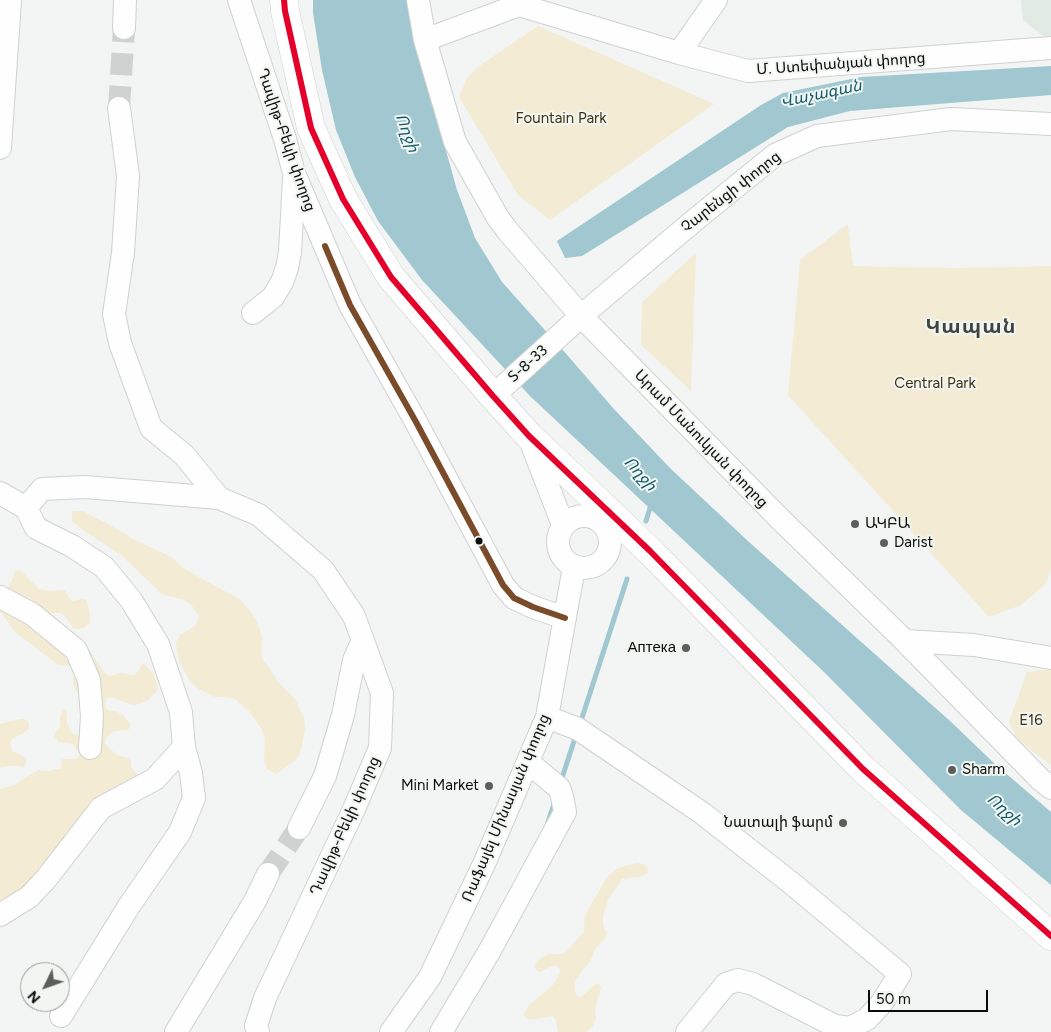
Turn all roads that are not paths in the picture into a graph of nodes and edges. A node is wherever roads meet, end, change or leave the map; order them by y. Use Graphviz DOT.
graph roads {
  1 [pos="10,0"];
  2 [pos="125,0"];
  3 [pos="240,0"];
  4 [pos="418,0"];
  5 [pos="716,0"];
  6 [pos="520,3"];
  7 [pos="283,4"];
  8 [pos="124,28"];
  9 [pos="425,40"];
  10 [pos="1051,48"];
  11 [pos="679,53"];
  12 [pos="119,108"];
  13 [pos="1051,124"];
  14 [pos="0,148"];
  15 [pos="294,173"];
  16 [pos="253,313"];
  17 [pos="580,316"];
  18 [pos="564,332"];
  19 [pos="499,391"];
  20 [pos="529,436"];
  21 [pos="0,493"];
  22 [pos="219,498"];
  23 [pos="0,506"];
  24 [pos="26,508"];
  25 [pos="563,525"];
  26 [pos="650,550"];
  27 [pos="606,556"];
  28 [pos="574,566"];
  29 [pos="0,596"];
  30 [pos="565,618"];
  31 [pos="363,640"];
  32 [pos="905,641"];
  33 [pos="1051,658"];
  34 [pos="547,717"];
  35 [pos="184,747"];
  36 [pos="90,748"];
  37 [pos="528,762"];
  38 [pos="1051,788"];
  39 [pos="299,828"];
  40 [pos="268,874"];
  41 [pos="0,915"];
  42 [pos="1051,936"];
  43 [pos="61,1016"];
  44 [pos="176,1032"];
  45 [pos="258,1032"];
  46 [pos="391,1032"];
  47 [pos="441,1032"];
  48 [pos="687,1032"];
  1 -- 14 [label="street"];
  2 -- 8 [label="street"];
  3 -- 15 [label="street, Դավիթ-Բեկի փողոց"];
  4 -- 9 [label="street, Արամ Մանուկյան փողոց"];
  5 -- 11 [label="street"];
  6 -- 9 [label="street"];
  6 -- 11 [label="street, Մ. Ստեփանյան փողոց"];
  7 -- 19 [label="highway"];
  9 -- 17 [label="street, Արամ Մանուկյան փողոց"];
  10 -- 11 [label="street, Մ. Ստեփանյան փողոց"];
  12 -- 22 [label="street, Դավիթ-Բեկի փողոց"];
  13 -- 17 [label="street, Չարենցի փողոց / Տ-8-33"];
  15 -- 16 [label="street"];
  15 -- 30 [label="street, Դավիթ-Բեկի փողոց"];
  17 -- 18 [label="street, Չարենցի փողոց / Տ-8-33"];
  17 -- 32 [label="street, Արամ Մանուկյան փողոց"];
  18 -- 19 [label="street, Տ-8-33 / Տ-8-33"];
  19 -- 20 [label="highway"];
  20 -- 25 [label="street"];
  20 -- 26 [label="highway"];
  21 -- 24 [label="street"];
  22 -- 24 [label="street, Դավիթ-Բեկի փողոց"];
  22 -- 31 [label="street, Դավիթ-Բեկի փողոց"];
  23 -- 24 [label="street"];
  24 -- 35 [label="street"];
  25 -- 27 [label="street"];
  25 -- 28 [label="street"];
  26 -- 27 [label="street"];
  26 -- 42 [label="highway"];
  27 -- 28 [label="street"];
  28 -- 30 [label="street, Ռաֆայել Մինասյան փողոց"];
  29 -- 36 [label="street"];
  30 -- 34 [label="street, Ռաֆայել Մինասյան փողոց"];
  31 -- 39 [label="street"];
  31 -- 45 [label="street, Դավիթ-Բեկի փողոց"];
  32 -- 33 [label="street"];
  32 -- 38 [label="street, Արամ Մանուկյան փողոց"];
  34 -- 37 [label="street, Ռաֆայել Մինասյան փողոց"];
  34 -- 48 [label="street"];
  35 -- 41 [label="street"];
  35 -- 43 [label="street"];
  37 -- 46 [label="street, Ռաֆայել Մինասյան փողոց"];
  37 -- 47 [label="street"];
  40 -- 44 [label="street"];
}
